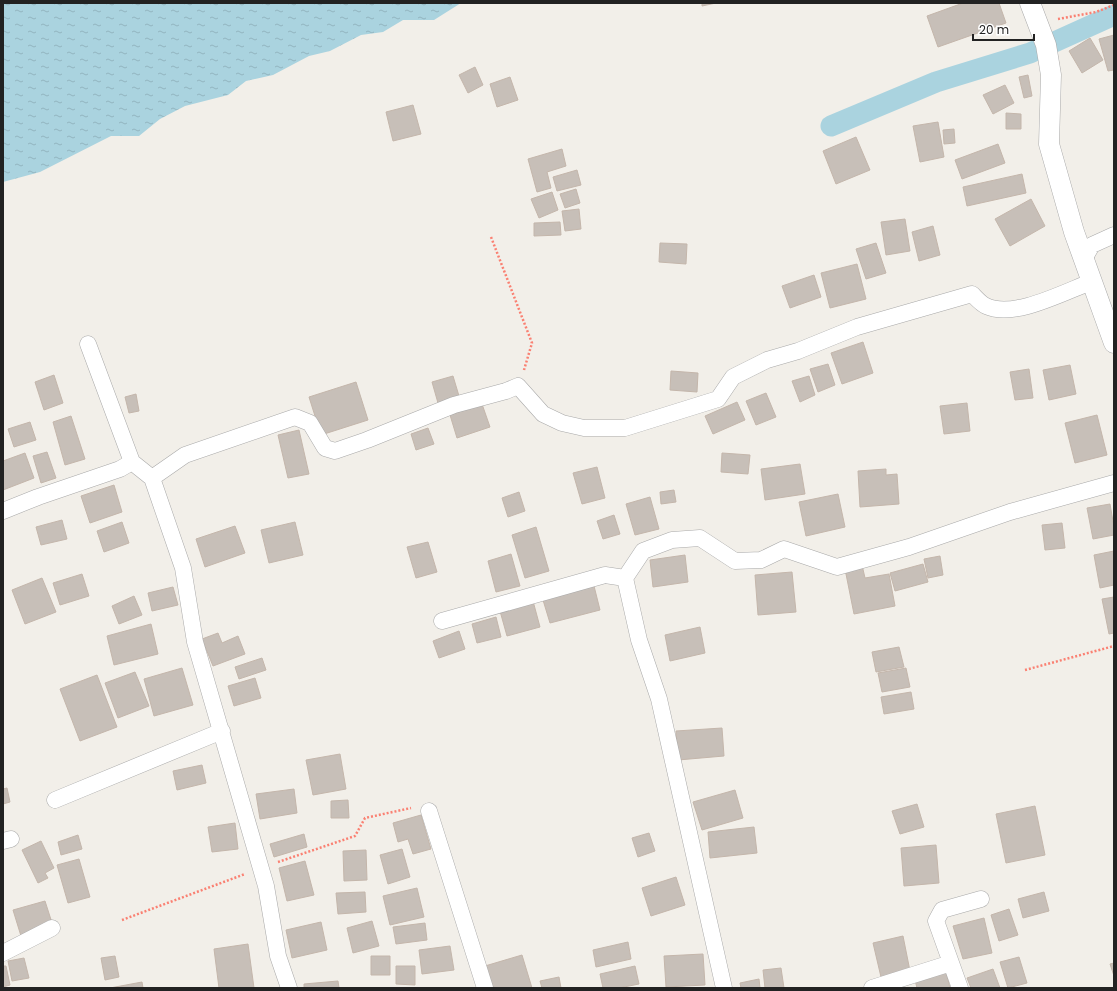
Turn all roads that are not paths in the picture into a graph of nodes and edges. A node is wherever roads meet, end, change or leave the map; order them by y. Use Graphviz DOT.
graph roads {
  1 [pos="1030,3"];
  2 [pos="1114,235"];
  3 [pos="1084,259"];
  4 [pos="1091,282"];
  5 [pos="1114,343"];
  6 [pos="88,344"];
  7 [pos="132,462"];
  8 [pos="152,478"];
  9 [pos="1114,483"];
  10 [pos="3,511"];
  11 [pos="625,578"];
  12 [pos="442,621"];
  13 [pos="222,731"];
  14 [pos="56,800"];
  15 [pos="428,811"];
  16 [pos="981,899"];
  17 [pos="52,928"];
  18 [pos="3,953"];
  19 [pos="951,963"];
  20 [pos="289,988"];
  21 [pos="485,988"];
  22 [pos="724,988"];
  23 [pos="872,988"];
  24 [pos="960,988"];
  1 -- 3 [label="street"];
  2 -- 3 [label="street"];
  3 -- 4 [label="street"];
  4 -- 5 [label="street"];
  4 -- 8 [label="street"];
  6 -- 7 [label="street"];
  7 -- 8 [label="street"];
  7 -- 10 [label="street"];
  8 -- 13 [label="street"];
  9 -- 11 [label="street"];
  11 -- 12 [label="street"];
  11 -- 22 [label="street"];
  13 -- 14 [label="street"];
  13 -- 20 [label="street"];
  15 -- 21 [label="street"];
  16 -- 19 [label="street"];
  17 -- 18 [label="street"];
  19 -- 23 [label="street"];
  19 -- 24 [label="street"];
}
